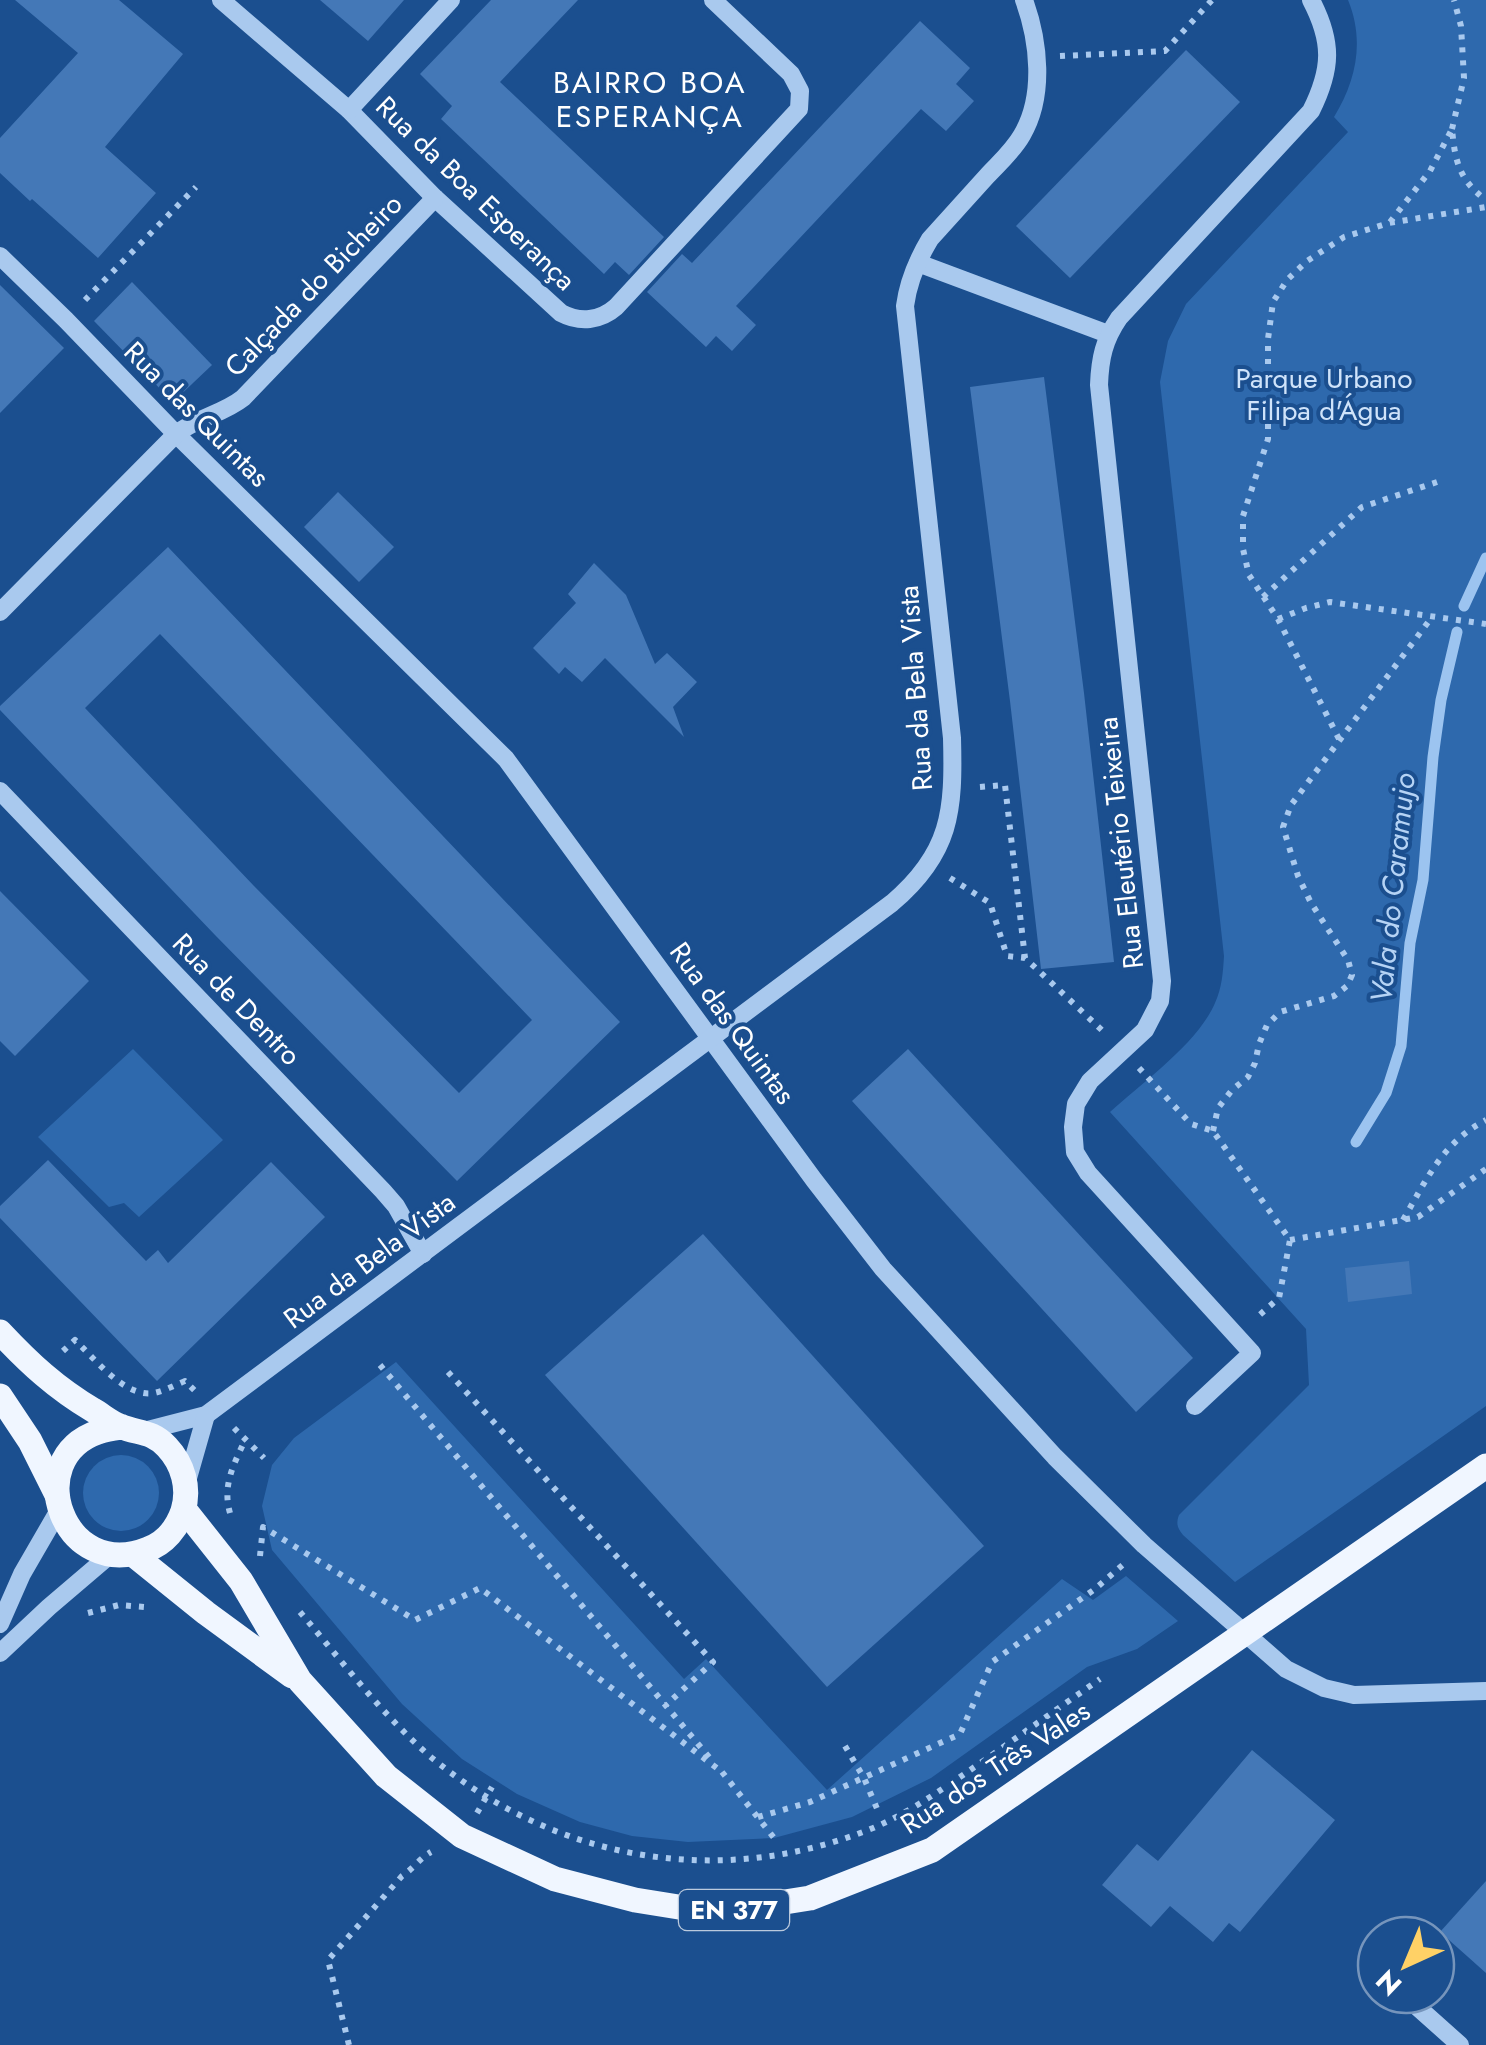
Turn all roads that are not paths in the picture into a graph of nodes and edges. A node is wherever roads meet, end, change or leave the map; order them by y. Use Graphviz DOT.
graph roads {
  1 [pos="221,0"];
  2 [pos="451,0"];
  3 [pos="713,0"];
  4 [pos="1024,0"];
  5 [pos="1310,0"];
  6 [pos="349,110"];
  7 [pos="435,198"];
  8 [pos="0,256"];
  9 [pos="918,263"];
  10 [pos="1108,334"];
  11 [pos="176,434"];
  12 [pos="0,612"];
  13 [pos="0,792"];
  14 [pos="710,1039"];
  15 [pos="423,1254"];
  16 [pos="0,1332"];
  17 [pos="0,1396"];
  18 [pos="1196,1406"];
  19 [pos="210,1412"];
  20 [pos="132,1429"];
  21 [pos="1486,1466"];
  22 [pos="185,1497"];
  23 [pos="58,1502"];
  24 [pos="122,1555"];
  25 [pos="0,1624"];
  26 [pos="0,1653"];
  27 [pos="300,1682"];
  28 [pos="1486,1691"];
  29 [pos="1426,2015"];
  30 [pos="1460,2045"];
  1 -- 6 [label="street, Rua da Boa Esperança"];
  2 -- 6 [label="street"];
  3 -- 7 [label="street, Rua da Boa Esperança"];
  4 -- 9 [label="street, Rua da Bela Vista"];
  5 -- 10 [label="street, Rua Eleutério Teixeira"];
  6 -- 7 [label="street, Rua da Boa Esperança"];
  7 -- 11 [label="street, Calçada do Bicheiro"];
  8 -- 11 [label="street, Rua das Quintas"];
  9 -- 10 [label="street"];
  9 -- 14 [label="street, Rua da Bela Vista"];
  10 -- 18 [label="street, Rua Eleutério Teixeira"];
  11 -- 12 [label="street, Calçada do Bicheiro"];
  11 -- 14 [label="street, Rua das Quintas"];
  13 -- 15 [label="street, Rua de Dentro"];
  14 -- 15 [label="street, Rua da Bela Vista"];
  14 -- 28 [label="street, Rua das Quintas"];
  15 -- 19 [label="street, Rua da Bela Vista"];
  16 -- 20 [label="main road, Rua dos Três Vales / EN 377"];
  17 -- 23 [label="main road, Rua dos Três Vales / EN 377"];
  19 -- 20 [label="street, Rua da Bela Vista"];
  19 -- 22 [label="street"];
  20 -- 22 [label="main road, Rua dos Três Vales / EN 377"];
  20 -- 23 [label="main road"];
  21 -- 27 [label="main road, Rua dos Três Vales / EN 377"];
  22 -- 24 [label="main road"];
  22 -- 27 [label="main road, Rua dos Três Vales / EN 377"];
  23 -- 24 [label="main road, Rua dos Três Vales / EN 377"];
  23 -- 25 [label="street"];
  24 -- 26 [label="street"];
  24 -- 27 [label="main road, Rua dos Três Vales / EN 377"];
  29 -- 30 [label="street"];
}
